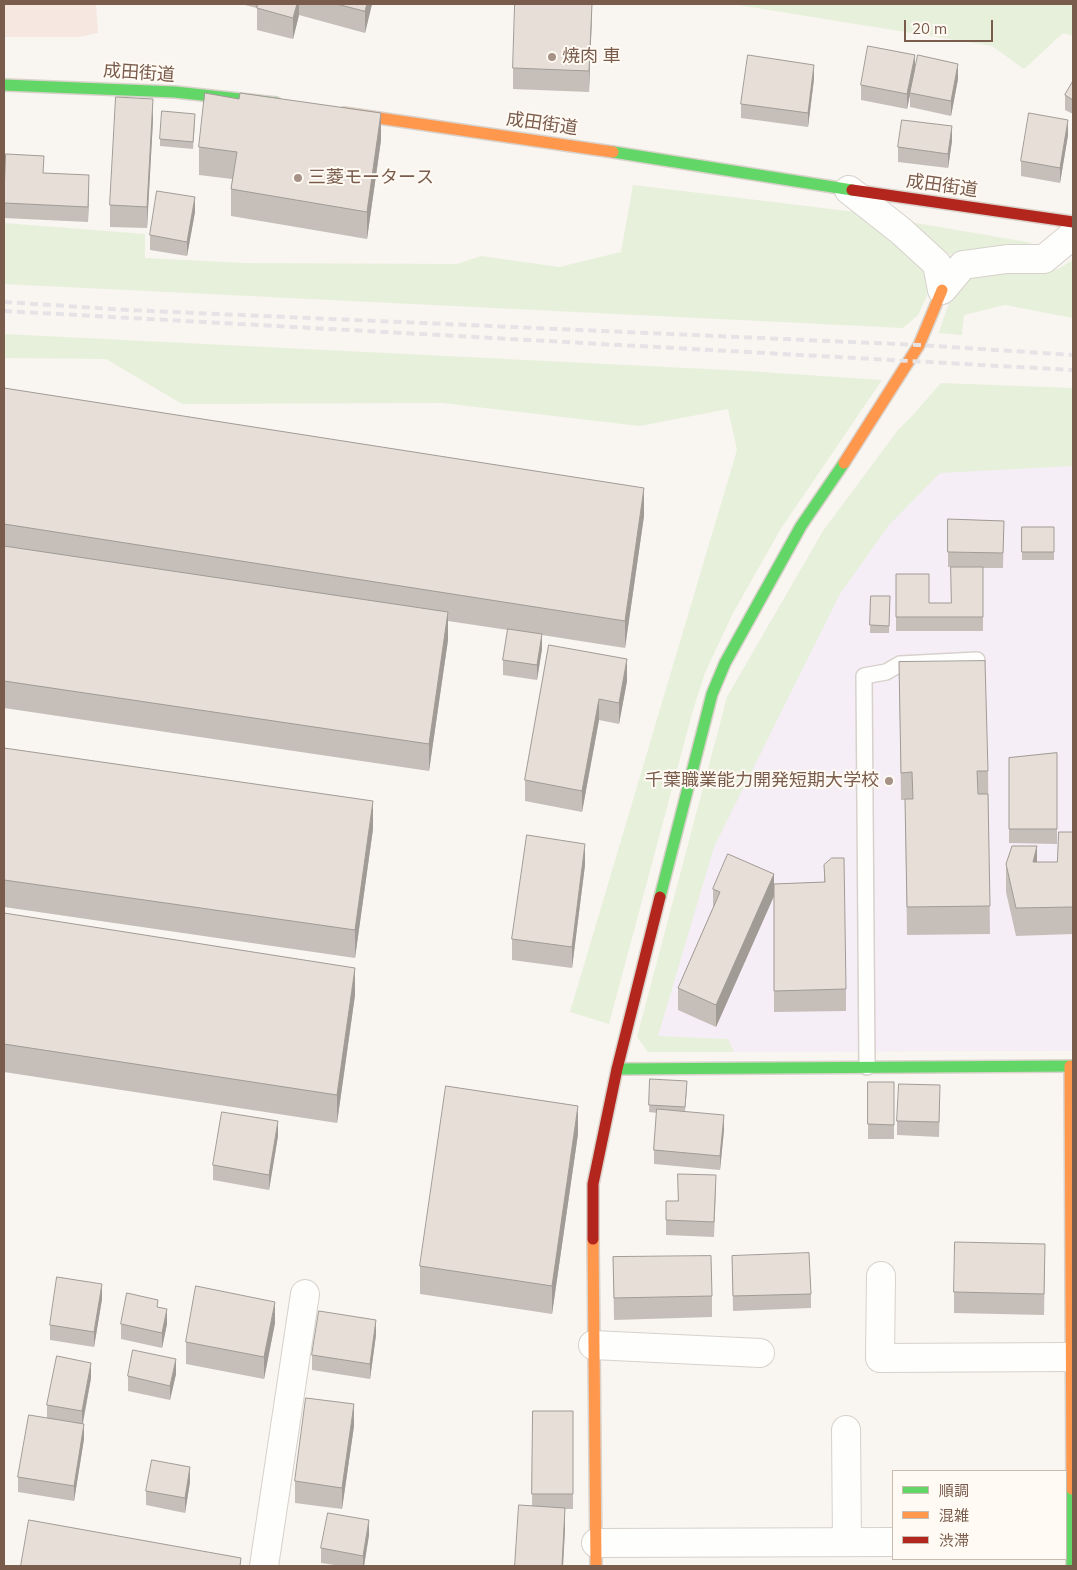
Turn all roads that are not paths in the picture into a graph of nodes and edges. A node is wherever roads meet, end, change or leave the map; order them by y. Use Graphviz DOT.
graph roads {
  1 [pos="4,85"];
  2 [pos="284,104"];
  3 [pos="332,112"];
  4 [pos="849,190"];
  5 [pos="1073,222"];
  6 [pos="1073,235"];
  7 [pos="942,290"];
  8 [pos="977,660"];
  9 [pos="1072,1066"];
  10 [pos="867,1067"];
  11 [pos="617,1069"];
  12 [pos="882,1276"];
  13 [pos="305,1294"];
  14 [pos="593,1344"];
  15 [pos="760,1353"];
  16 [pos="1072,1357"];
  17 [pos="846,1430"];
  18 [pos="847,1542"];
  19 [pos="892,1542"];
  20 [pos="1071,1548"];
  21 [pos="596,1555"];
  22 [pos="264,1566"];
  1 -- 2 [label="main road, 成田街道"];
  3 -- 4 [label="main road, 成田街道"];
  4 -- 5 [label="main road, 成田街道"];
  4 -- 7 [label="street"];
  6 -- 7 [label="street"];
  7 -- 11 [label="main road"];
  8 -- 10 [label="lane"];
  9 -- 10 [label="main road"];
  9 -- 16 [label="main road"];
  10 -- 11 [label="main road"];
  11 -- 14 [label="main road"];
  12 -- 16 [label="street"];
  13 -- 22 [label="street"];
  14 -- 15 [label="street"];
  14 -- 21 [label="main road"];
  16 -- 20 [label="main road"];
  17 -- 18 [label="street"];
  18 -- 19 [label="street"];
  18 -- 21 [label="street"];
}
